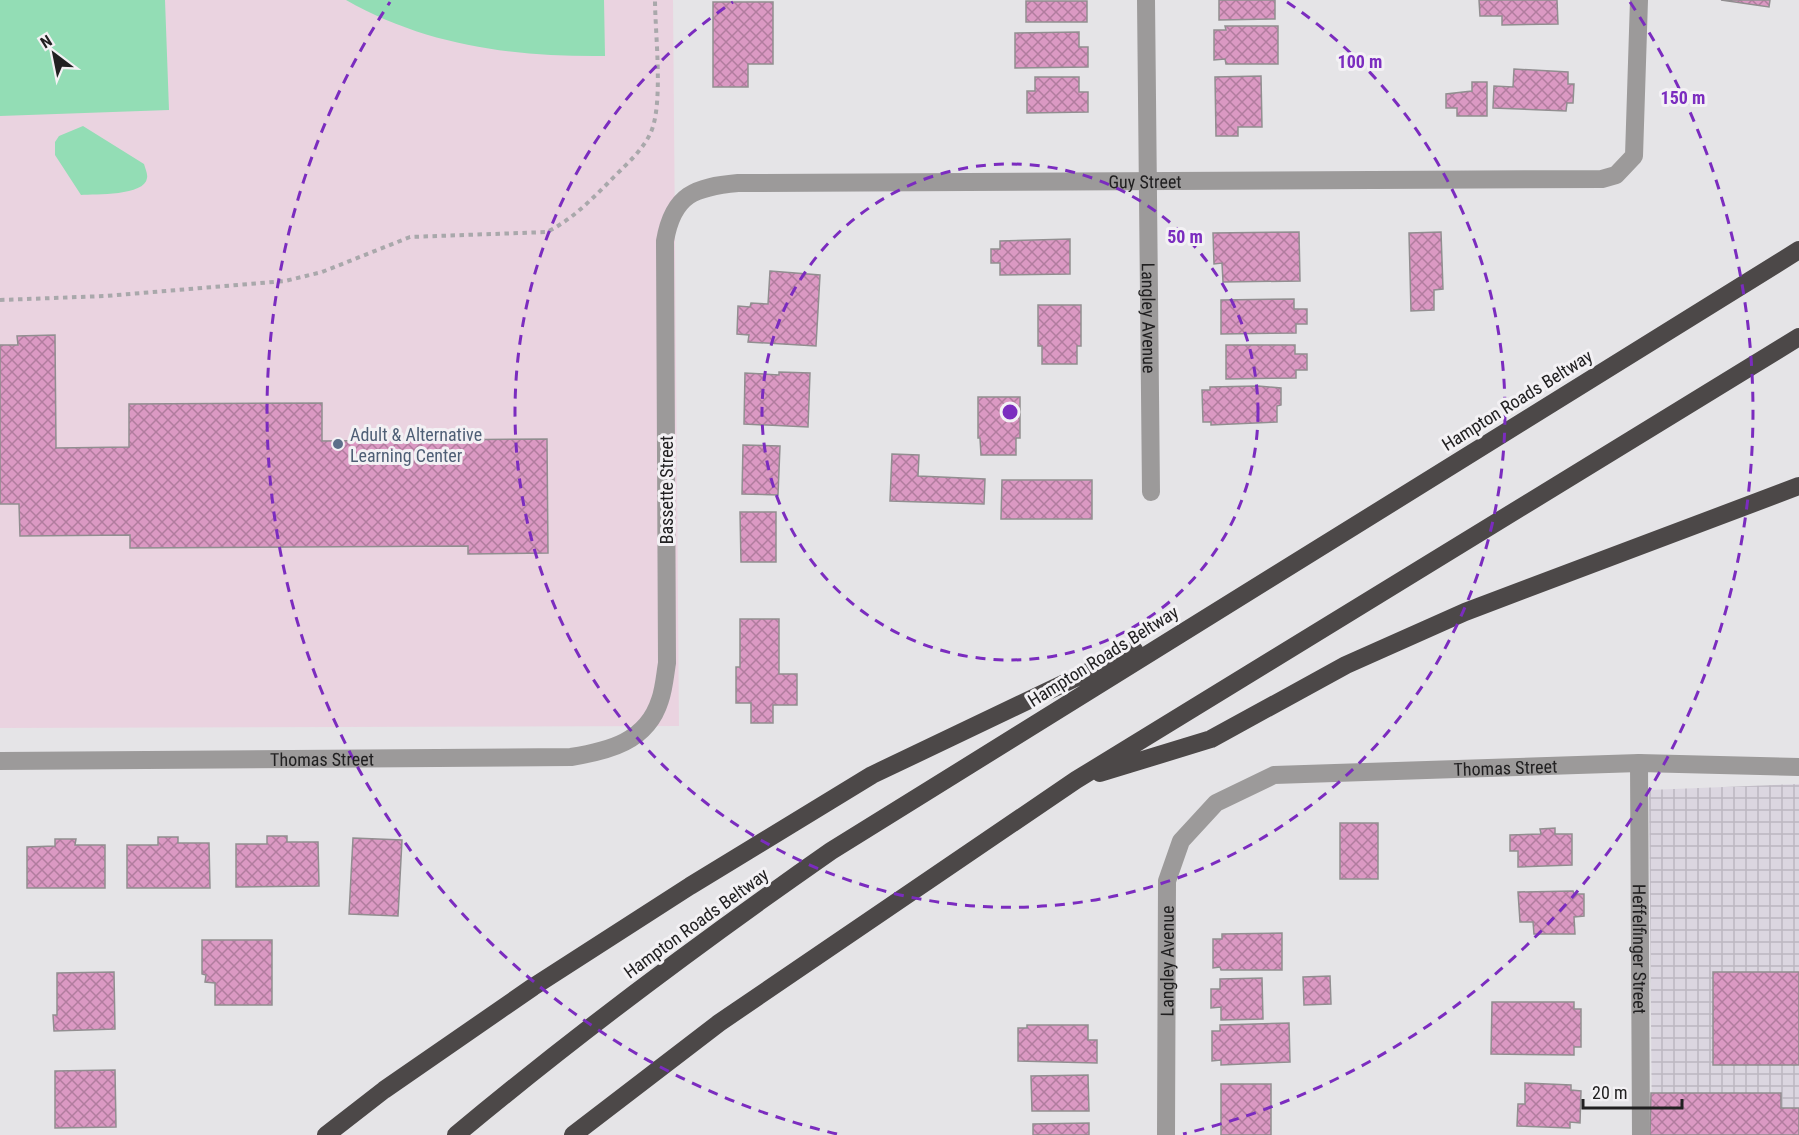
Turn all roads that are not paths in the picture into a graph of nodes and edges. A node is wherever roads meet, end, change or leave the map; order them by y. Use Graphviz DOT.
graph roads {
  1 [pos="1146,0"];
  2 [pos="1639,0"];
  3 [pos="1147,180"];
  4 [pos="665,241"];
  5 [pos="1799,250"];
  6 [pos="1799,337"];
  7 [pos="1799,486"];
  8 [pos="1151,492"];
  9 [pos="1211,613"];
  10 [pos="640,734"];
  11 [pos="0,761"];
  12 [pos="1639,763"];
  13 [pos="1799,767"];
  14 [pos="1076,780"];
  15 [pos="1216,803"];
  16 [pos="326,1135"];
  17 [pos="456,1135"];
  18 [pos="573,1135"];
  19 [pos="1166,1135"];
  20 [pos="1641,1135"];
  1 -- 3 [label="street, Langley Avenue"];
  2 -- 3 [label="street, Guy Street"];
  3 -- 4 [label="street, Guy Street"];
  3 -- 8 [label="street, Langley Avenue"];
  4 -- 10 [label="street, Bassette Street"];
  5 -- 9 [label="highway, Hampton Roads Beltway"];
  6 -- 14 [label="highway"];
  7 -- 14 [label="highway"];
  9 -- 16 [label="highway"];
  9 -- 17 [label="highway, Hampton Roads Beltway"];
  10 -- 11 [label="street, Thomas Street"];
  12 -- 13 [label="street, Thomas Street"];
  12 -- 15 [label="street, Thomas Street"];
  12 -- 20 [label="street, Heffelfinger Street"];
  14 -- 18 [label="highway"];
  15 -- 19 [label="street, Langley Avenue"];
}
